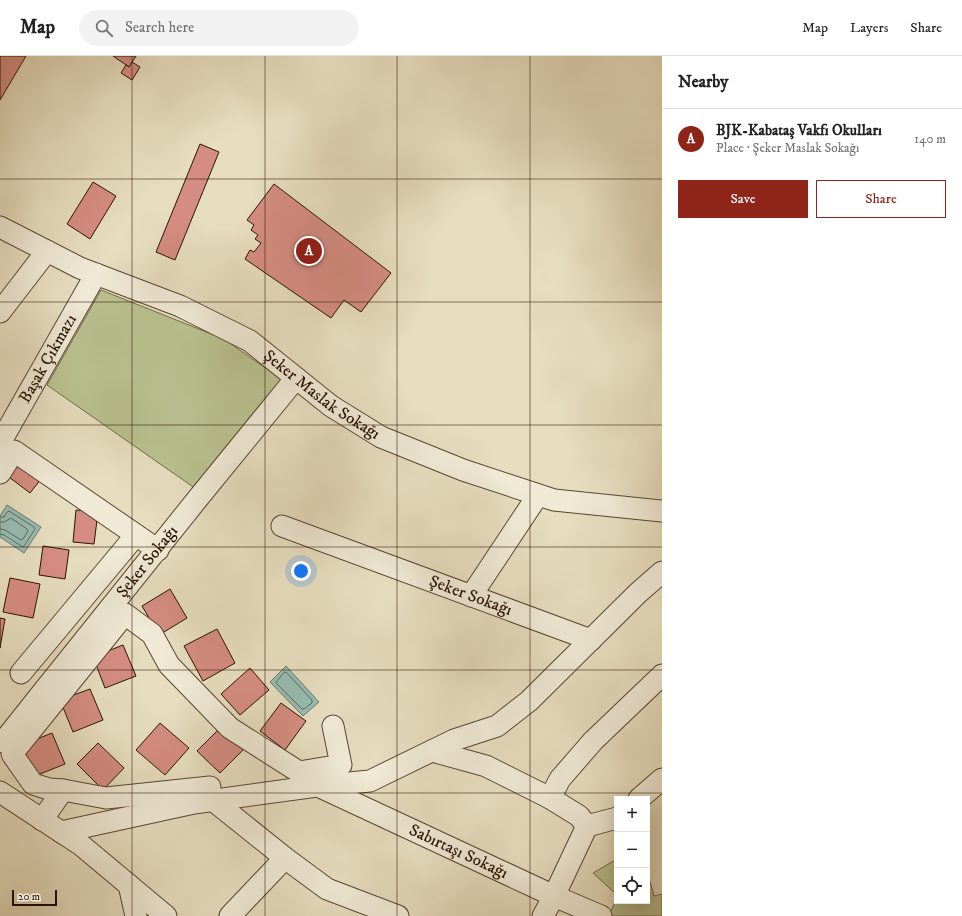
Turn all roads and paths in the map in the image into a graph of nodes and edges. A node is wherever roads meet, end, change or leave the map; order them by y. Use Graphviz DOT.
graph roads {
  1 [pos="0,227"];
  2 [pos="47,251"];
  3 [pos="96,274"];
  4 [pos="0,312"];
  5 [pos="296,378"];
  6 [pos="0,443"];
  7 [pos="0,473"];
  8 [pos="538,495"];
  9 [pos="662,511"];
  10 [pos="282,526"];
  11 [pos="136,535"];
  12 [pos="158,550"];
  13 [pos="662,572"];
  14 [pos="471,596"];
  15 [pos="591,640"];
  16 [pos="21,674"];
  17 [pos="662,675"];
  18 [pos="333,726"];
  19 [pos="0,746"];
  20 [pos="432,750"];
  21 [pos="662,778"];
  22 [pos="317,786"];
  23 [pos="63,790"];
  24 [pos="0,792"];
  25 [pos="212,794"];
  26 [pos="642,796"];
  27 [pos="550,798"];
  28 [pos="614,819"];
  29 [pos="42,820"];
  30 [pos="587,826"];
  31 [pos="61,832"];
  32 [pos="285,858"];
  33 [pos="129,885"];
  34 [pos="554,896"];
  35 [pos="136,916"];
  36 [pos="166,916"];
  37 [pos="230,916"];
  38 [pos="398,916"];
  39 [pos="543,916"];
  40 [pos="601,916"];
  1 -- 2 [label="street, Şeker Maslak Sokağı"];
  2 -- 3 [label="street, Şeker Maslak Sokağı"];
  2 -- 4 [label="street"];
  3 -- 5 [label="street, Şeker Maslak Sokağı"];
  3 -- 6 [label="street, Başak Çıkmazı"];
  5 -- 8 [label="street, Şeker Maslak Sokağı"];
  5 -- 12 [label="street, Şeker Sokağı"];
  7 -- 11 [label="street"];
  8 -- 9 [label="street, Şeker Maslak Sokağı"];
  8 -- 14 [label="street"];
  10 -- 14 [label="street, Şeker Sokağı"];
  11 -- 12 [label="street"];
  11 -- 16 [label="street"];
  12 -- 19 [label="street, Şeker Sokağı"];
  13 -- 15 [label="street"];
  14 -- 15 [label="street, Şeker Sokağı"];
  15 -- 20 [label="street"];
  17 -- 27 [label="street"];
  18 -- 23 [label="street"];
  20 -- 22 [label="street"];
  20 -- 27 [label="street"];
  21 -- 26 [label="street"];
  22 -- 25 [label="street"];
  22 -- 34 [label="street, Sabırtaşı Sokağı"];
  23 -- 25 [label="street"];
  23 -- 29 [label="street"];
  24 -- 29 [label="street"];
  25 -- 31 [label="street"];
  25 -- 32 [label="street"];
  27 -- 30 [label="street"];
  28 -- 30 [label="street"];
  29 -- 31 [label="street"];
  30 -- 34 [label="street"];
  31 -- 33 [label="street"];
  32 -- 37 [label="street"];
  32 -- 38 [label="street"];
  33 -- 35 [label="street"];
  33 -- 36 [label="street"];
  34 -- 39 [label="street"];
  34 -- 40 [label="street, Sabırtaşı Sokağı"];
}
